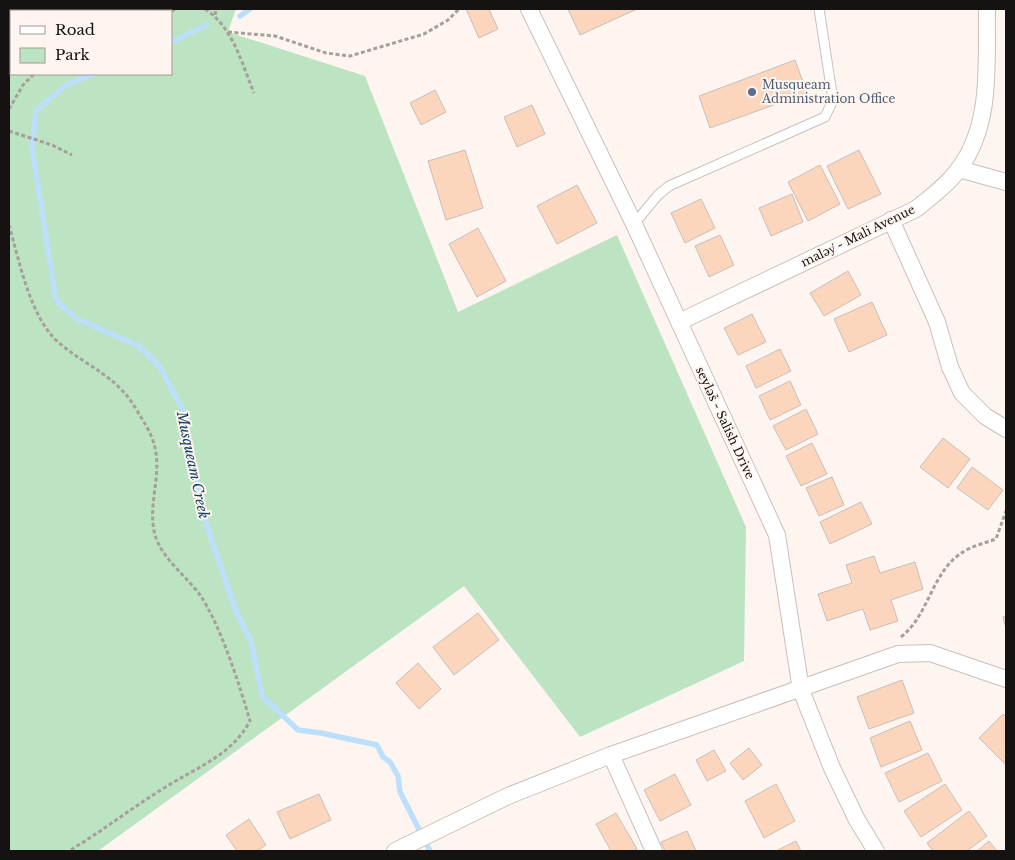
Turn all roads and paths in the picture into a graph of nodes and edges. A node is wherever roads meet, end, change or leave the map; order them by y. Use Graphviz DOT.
graph roads {
  1 [pos="205,9"];
  2 [pos="216,9"];
  3 [pos="459,9"];
  4 [pos="529,9"];
  5 [pos="819,9"];
  6 [pos="987,9"];
  7 [pos="214,15"];
  8 [pos="228,32"];
  9 [pos="33,75"];
  10 [pos="254,93"];
  11 [pos="9,109"];
  12 [pos="9,131"];
  13 [pos="72,155"];
  14 [pos="959,169"];
  15 [pos="1006,182"];
  16 [pos="891,220"];
  17 [pos="634,224"];
  18 [pos="9,225"];
  19 [pos="678,322"];
  20 [pos="1006,429"];
  21 [pos="1006,512"];
  22 [pos="896,641"];
  23 [pos="1006,679"];
  24 [pos="801,690"];
  25 [pos="611,755"];
  26 [pos="69,851"];
  27 [pos="395,851"];
  28 [pos="654,851"];
  29 [pos="876,851"];
  1 -- 7 [label="path"];
  2 -- 7 [label="path"];
  3 -- 8 [label="path"];
  4 -- 17 [label="street, seyləš - Salish Drive"];
  5 -- 17 [label="lane"];
  6 -- 14 [label="street, maləy̓ - Mali Avenue"];
  7 -- 8 [label="path"];
  8 -- 10 [label="path"];
  9 -- 11 [label="path"];
  12 -- 13 [label="path"];
  14 -- 15 [label="street"];
  14 -- 16 [label="street, maləy̓ - Mali Avenue"];
  16 -- 19 [label="street, maləy̓ - Mali Avenue"];
  16 -- 20 [label="street"];
  17 -- 19 [label="street, seyləš - Salish Drive"];
  18 -- 26 [label="path"];
  19 -- 24 [label="street, seyləš - Salish Drive"];
  21 -- 22 [label="path"];
  23 -- 24 [label="street"];
  24 -- 25 [label="street"];
  24 -- 29 [label="street, seyləš - Salish Drive"];
  25 -- 27 [label="street"];
  25 -- 28 [label="street"];
}
